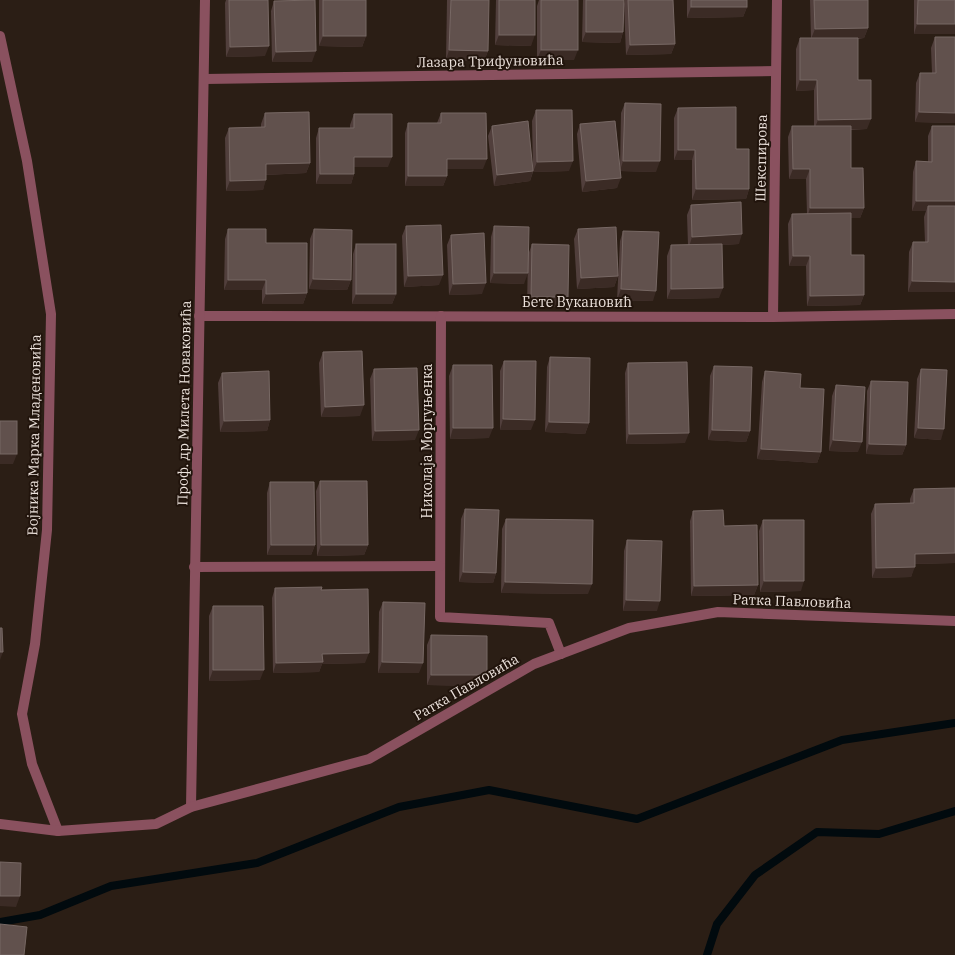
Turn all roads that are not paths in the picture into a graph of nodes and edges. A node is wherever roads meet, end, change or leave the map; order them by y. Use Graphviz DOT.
graph roads {
  1 [pos="205,0"];
  2 [pos="777,0"];
  3 [pos="0,36"];
  4 [pos="776,71"];
  5 [pos="205,80"];
  6 [pos="955,314"];
  7 [pos="199,316"];
  8 [pos="441,316"];
  9 [pos="774,317"];
  10 [pos="440,566"];
  11 [pos="194,567"];
  12 [pos="955,621"];
  13 [pos="561,654"];
  14 [pos="191,807"];
  15 [pos="0,824"];
  16 [pos="58,831"];
  1 -- 5 [label="street, Проф. др Милета Новаковића"];
  2 -- 4 [label="street, Шекспирова"];
  3 -- 16 [label="street, Војника Марка Младеновића"];
  4 -- 5 [label="street, Лазара Трифуновића"];
  4 -- 9 [label="street, Шекспирова"];
  5 -- 7 [label="street, Проф. др Милета Новаковића"];
  6 -- 9 [label="street, Бете Вукановић"];
  7 -- 8 [label="street, Бете Вукановић"];
  7 -- 11 [label="street, Проф. др Милета Новаковића"];
  8 -- 9 [label="street, Бете Вукановић"];
  8 -- 10 [label="street, Николаја Моргуњенка"];
  10 -- 11 [label="street"];
  10 -- 13 [label="street, Николаја Моргуњенка"];
  11 -- 14 [label="street, Проф. др Милета Новаковића"];
  12 -- 13 [label="street, Ратка Павловића"];
  13 -- 14 [label="street, Ратка Павловића"];
  14 -- 16 [label="street, Ратка Павловића"];
  15 -- 16 [label="street, Ратка Павловића"];
}
